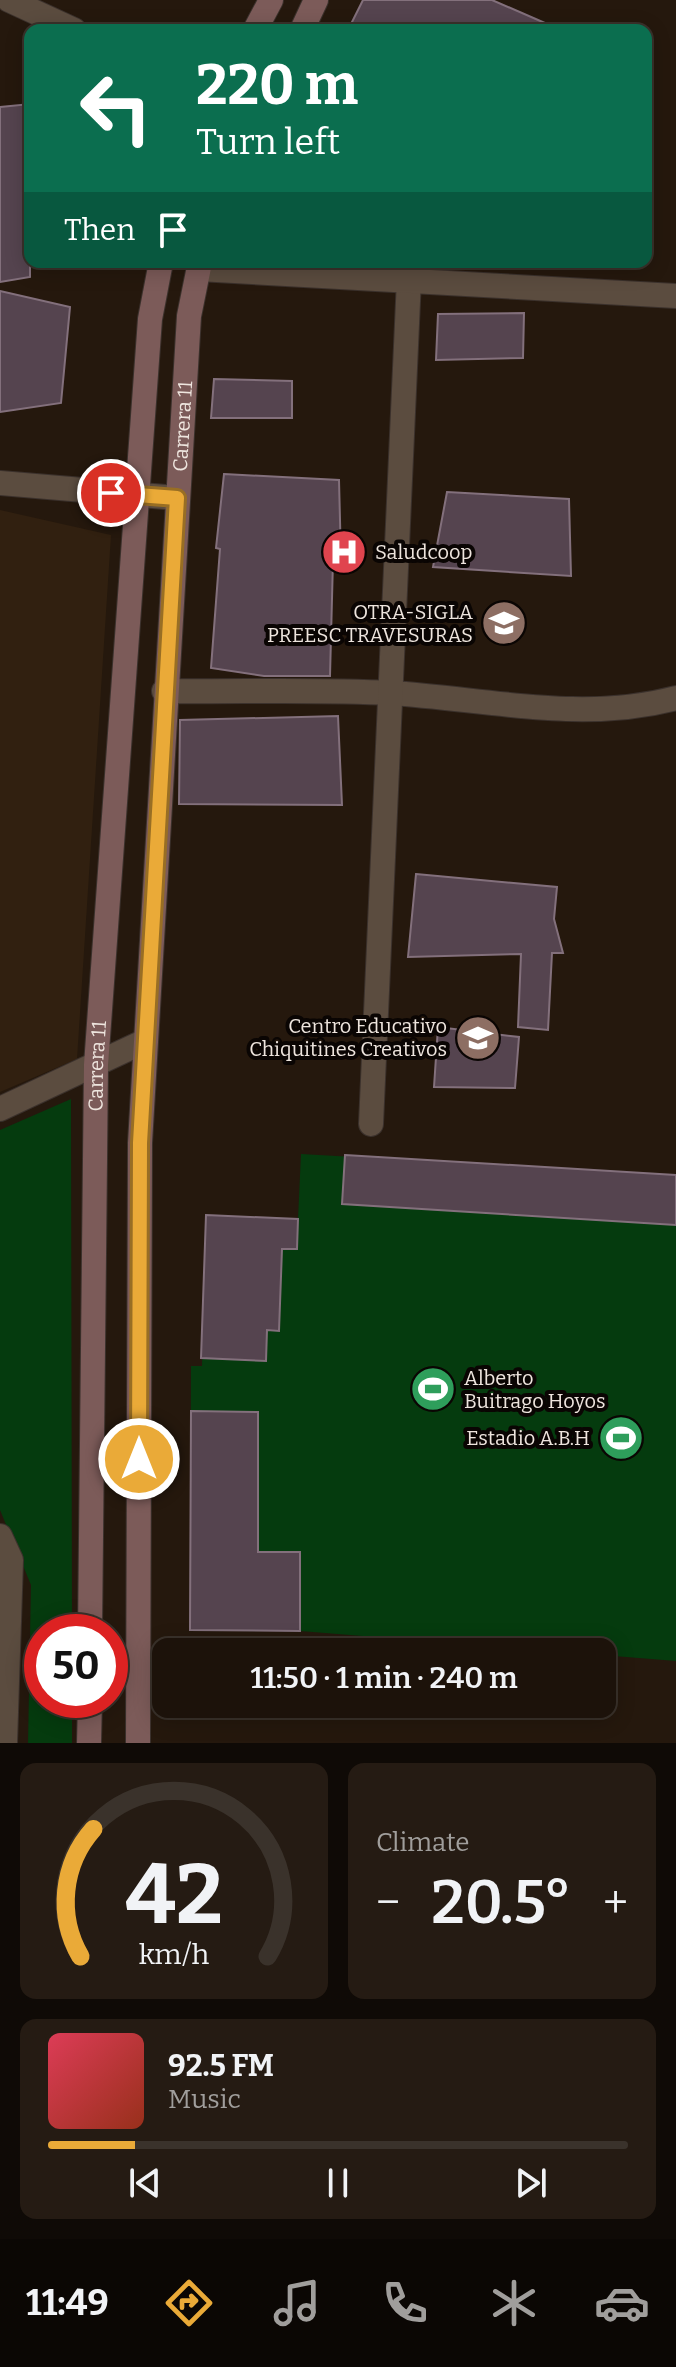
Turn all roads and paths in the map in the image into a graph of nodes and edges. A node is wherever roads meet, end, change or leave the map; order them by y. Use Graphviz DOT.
graph roads {
  1 [pos="9,0"];
  2 [pos="271,0"];
  3 [pos="316,0"];
  4 [pos="61,24"];
  5 [pos="258,24"];
  6 [pos="305,24"];
  7 [pos="160,268"];
  8 [pos="199,268"];
  9 [pos="245,268"];
  10 [pos="409,279"];
  11 [pos="676,296"];
  12 [pos="0,483"];
  13 [pos="138,496"];
  14 [pos="177,498"];
  15 [pos="164,691"];
  16 [pos="390,693"];
  17 [pos="676,698"];
  18 [pos="145,1041"];
  19 [pos="96,1065"];
  20 [pos="0,1109"];
  21 [pos="371,1124"];
  22 [pos="0,1536"];
  23 [pos="6,1563"];
  24 [pos="90,1614"];
  25 [pos="90,1718"];
  26 [pos="5,1743"];
  27 [pos="89,1743"];
  28 [pos="138,1743"];
  1 -- 4 [label="street"];
  2 -- 5 [label="main road"];
  3 -- 6 [label="main road"];
  7 -- 13 [label="main road, Carrera 11"];
  8 -- 14 [label="main road, Carrera 11"];
  9 -- 10 [label="street"];
  10 -- 11 [label="street"];
  10 -- 16 [label="street"];
  12 -- 13 [label="street"];
  13 -- 14 [label="street"];
  13 -- 19 [label="main road, Carrera 11"];
  14 -- 15 [label="main road, Carrera 11"];
  15 -- 16 [label="street"];
  15 -- 18 [label="main road, Carrera 11"];
  16 -- 17 [label="street"];
  16 -- 21 [label="street"];
  18 -- 19 [label="street"];
  18 -- 28 [label="main road, Carrera 11"];
  19 -- 20 [label="street"];
  19 -- 24 [label="main road, Carrera 11"];
  22 -- 23 [label="street"];
  23 -- 26 [label="street"];
  25 -- 27 [label="main road"];
}
